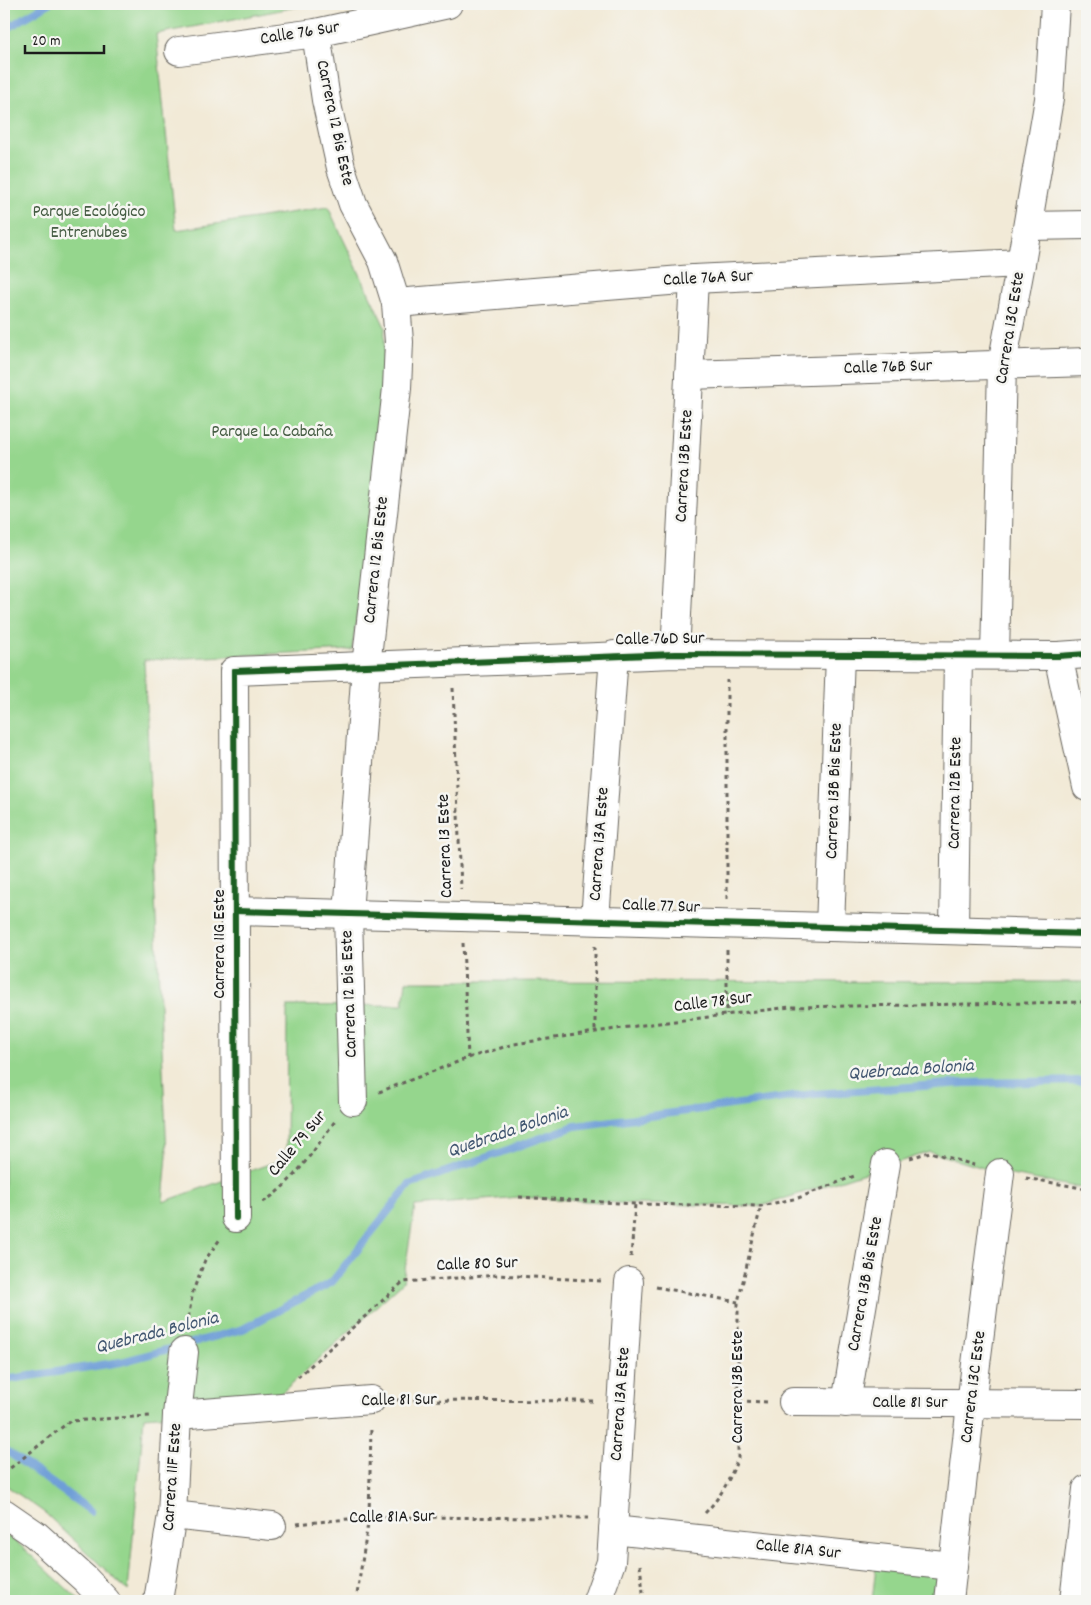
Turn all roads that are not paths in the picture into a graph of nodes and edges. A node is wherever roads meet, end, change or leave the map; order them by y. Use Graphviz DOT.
graph roads {
  1 [pos="448,4"];
  2 [pos="1055,4"];
  3 [pos="316,33"];
  4 [pos="179,51"];
  5 [pos="1087,225"];
  6 [pos="1028,226"];
  7 [pos="1021,263"];
  8 [pos="694,279"];
  9 [pos="396,303"];
  10 [pos="1087,362"];
  11 [pos="1002,365"];
  12 [pos="689,375"];
  13 [pos="675,654"];
  14 [pos="1087,654"];
  15 [pos="840,655"];
  16 [pos="958,655"];
  17 [pos="995,655"];
  18 [pos="614,656"];
  19 [pos="1058,656"];
  20 [pos="366,666"];
  21 [pos="234,671"];
  22 [pos="1087,787"];
  23 [pos="235,911"];
  24 [pos="348,914"];
  25 [pos="595,920"];
  26 [pos="830,927"];
  27 [pos="954,930"];
  28 [pos="1087,934"];
  29 [pos="353,1102"];
  30 [pos="886,1164"];
  31 [pos="1000,1173"];
  32 [pos="236,1218"];
  33 [pos="629,1282"];
  34 [pos="184,1352"];
  35 [pos="371,1400"];
  36 [pos="793,1402"];
  37 [pos="846,1403"];
  38 [pos="971,1404"];
  39 [pos="1087,1404"];
  40 [pos="177,1415"];
  41 [pos="1087,1490"];
  42 [pos="4,1513"];
  43 [pos="172,1515"];
  44 [pos="613,1524"];
  45 [pos="272,1526"];
  46 [pos="953,1566"];
  47 [pos="106,1601"];
  48 [pos="158,1601"];
  49 [pos="597,1601"];
  50 [pos="949,1601"];
  51 [pos="1074,1601"];
  1 -- 3 [label="street, Calle 76 Sur"];
  2 -- 6 [label="street, Carrera 13C Este"];
  3 -- 4 [label="street, Calle 76 Sur"];
  3 -- 9 [label="street, Carrera 12 Bis Este"];
  5 -- 6 [label="street"];
  6 -- 7 [label="street, Carrera 13C Este"];
  7 -- 8 [label="street, Calle 76A Sur"];
  7 -- 11 [label="street, Carrera 13C Este"];
  8 -- 9 [label="street, Calle 76A Sur"];
  8 -- 12 [label="street, Carrera 13B Este"];
  9 -- 20 [label="street, Carrera 12 Bis Este"];
  10 -- 11 [label="street, Calle 76B Sur"];
  11 -- 12 [label="street, Calle 76B Sur"];
  11 -- 17 [label="street, Carrera 13C Este"];
  12 -- 13 [label="street, Carrera 13B Este"];
  13 -- 15 [label="street, Calle 76D Sur"];
  13 -- 18 [label="street, Calle 76D Sur"];
  14 -- 19 [label="street, Calle 76D Sur"];
  15 -- 16 [label="street, Calle 76D Sur"];
  15 -- 26 [label="street, Carrera 13B Bis Este"];
  16 -- 17 [label="street, Calle 76D Sur"];
  16 -- 27 [label="street, Carrera 12B Este"];
  17 -- 19 [label="street, Calle 76D Sur"];
  18 -- 20 [label="street, Calle 76D Sur"];
  18 -- 25 [label="street, Carrera 13A Este"];
  19 -- 22 [label="street"];
  20 -- 21 [label="street, Calle 76D Sur"];
  20 -- 24 [label="street, Carrera 12 Bis Este"];
  21 -- 23 [label="street, Carrera 11G Este"];
  23 -- 24 [label="street, Calle 77 Sur"];
  23 -- 32 [label="street, Carrera 11G Este"];
  24 -- 25 [label="street, Calle 77 Sur"];
  24 -- 29 [label="street, Carrera 12 Bis Este"];
  25 -- 26 [label="street, Calle 77 Sur"];
  26 -- 27 [label="street, Calle 77 Sur"];
  27 -- 28 [label="street, Calle 77 Sur"];
  30 -- 37 [label="street, Carrera 13B Bis Este"];
  31 -- 38 [label="street, Carrera 13C Este"];
  33 -- 44 [label="street, Carrera 13A Este"];
  34 -- 40 [label="street, Carrera 11F Este"];
  35 -- 40 [label="street, Calle 81 Sur"];
  36 -- 37 [label="street, Calle 81 Sur"];
  37 -- 38 [label="street, Calle 81 Sur"];
  38 -- 39 [label="street, Calle 81 Sur"];
  38 -- 46 [label="street, Carrera 13C Este"];
  40 -- 43 [label="street, Carrera 11F Este"];
  41 -- 51 [label="street"];
  42 -- 47 [label="street"];
  43 -- 45 [label="street"];
  43 -- 48 [label="street, Carrera 11F Este"];
  44 -- 46 [label="street, Calle 81A Sur"];
  44 -- 49 [label="street, Carrera 13A Este"];
  46 -- 50 [label="street, Carrera 13C Este"];
}
